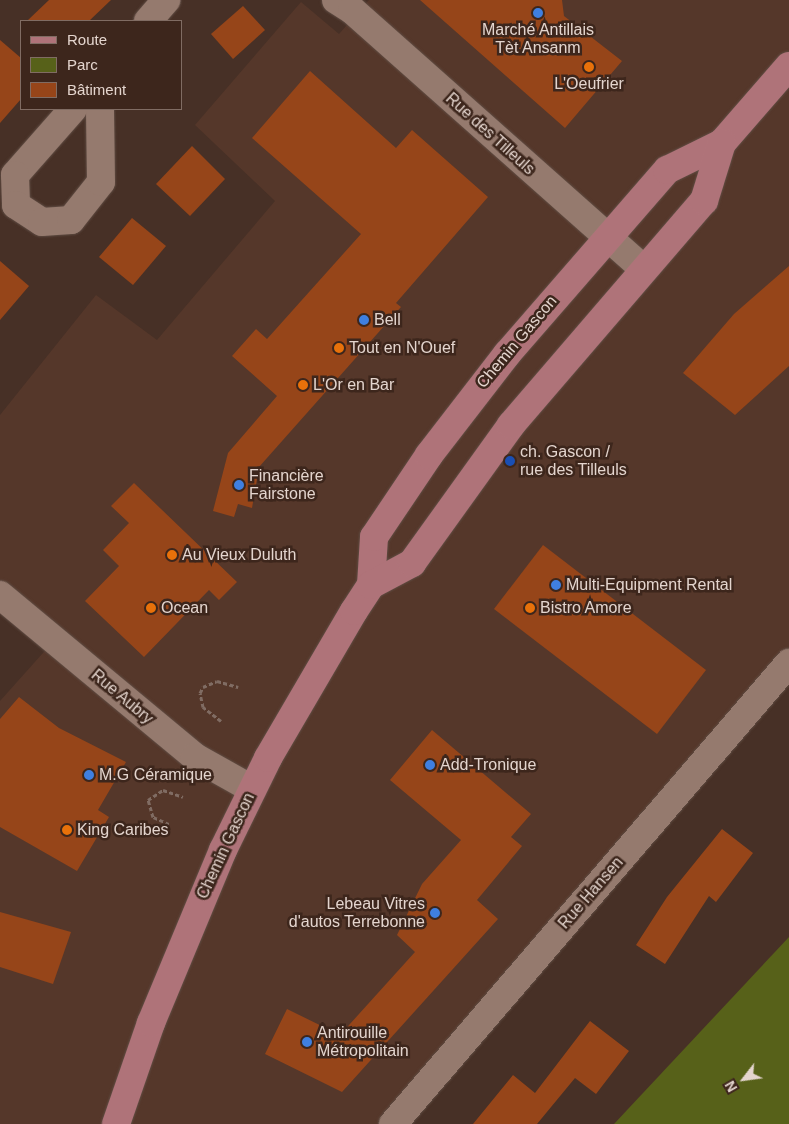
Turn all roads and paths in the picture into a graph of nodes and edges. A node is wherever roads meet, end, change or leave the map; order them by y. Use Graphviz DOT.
graph roads {
  1 [pos="166,0"];
  2 [pos="336,0"];
  3 [pos="149,20"];
  4 [pos="789,66"];
  5 [pos="72,110"];
  6 [pos="100,110"];
  7 [pos="722,142"];
  8 [pos="607,237"];
  9 [pos="644,269"];
  10 [pos="371,585"];
  11 [pos="0,595"];
  12 [pos="789,663"];
  13 [pos="238,687"];
  14 [pos="222,721"];
  15 [pos="252,790"];
  16 [pos="183,797"];
  17 [pos="169,824"];
  18 [pos="116,1124"];
  19 [pos="393,1124"];
  1 -- 3 [label="street"];
  2 -- 8 [label="street, Rue des Tilleuls"];
  4 -- 7 [label="main road, Chemin Gascon"];
  5 -- 6 [label="street"];
  7 -- 8 [label="main road, Chemin Gascon"];
  7 -- 9 [label="main road, Chemin Gascon"];
  8 -- 9 [label="street, Rue des Tilleuls"];
  8 -- 10 [label="main road, Chemin Gascon"];
  9 -- 10 [label="main road, Chemin Gascon"];
  10 -- 15 [label="main road, Chemin Gascon"];
  11 -- 15 [label="street, Rue Aubry"];
  12 -- 19 [label="street, Rue Hansen"];
  13 -- 14 [label="path"];
  15 -- 18 [label="main road, Chemin Gascon"];
  16 -- 17 [label="path"];
}
